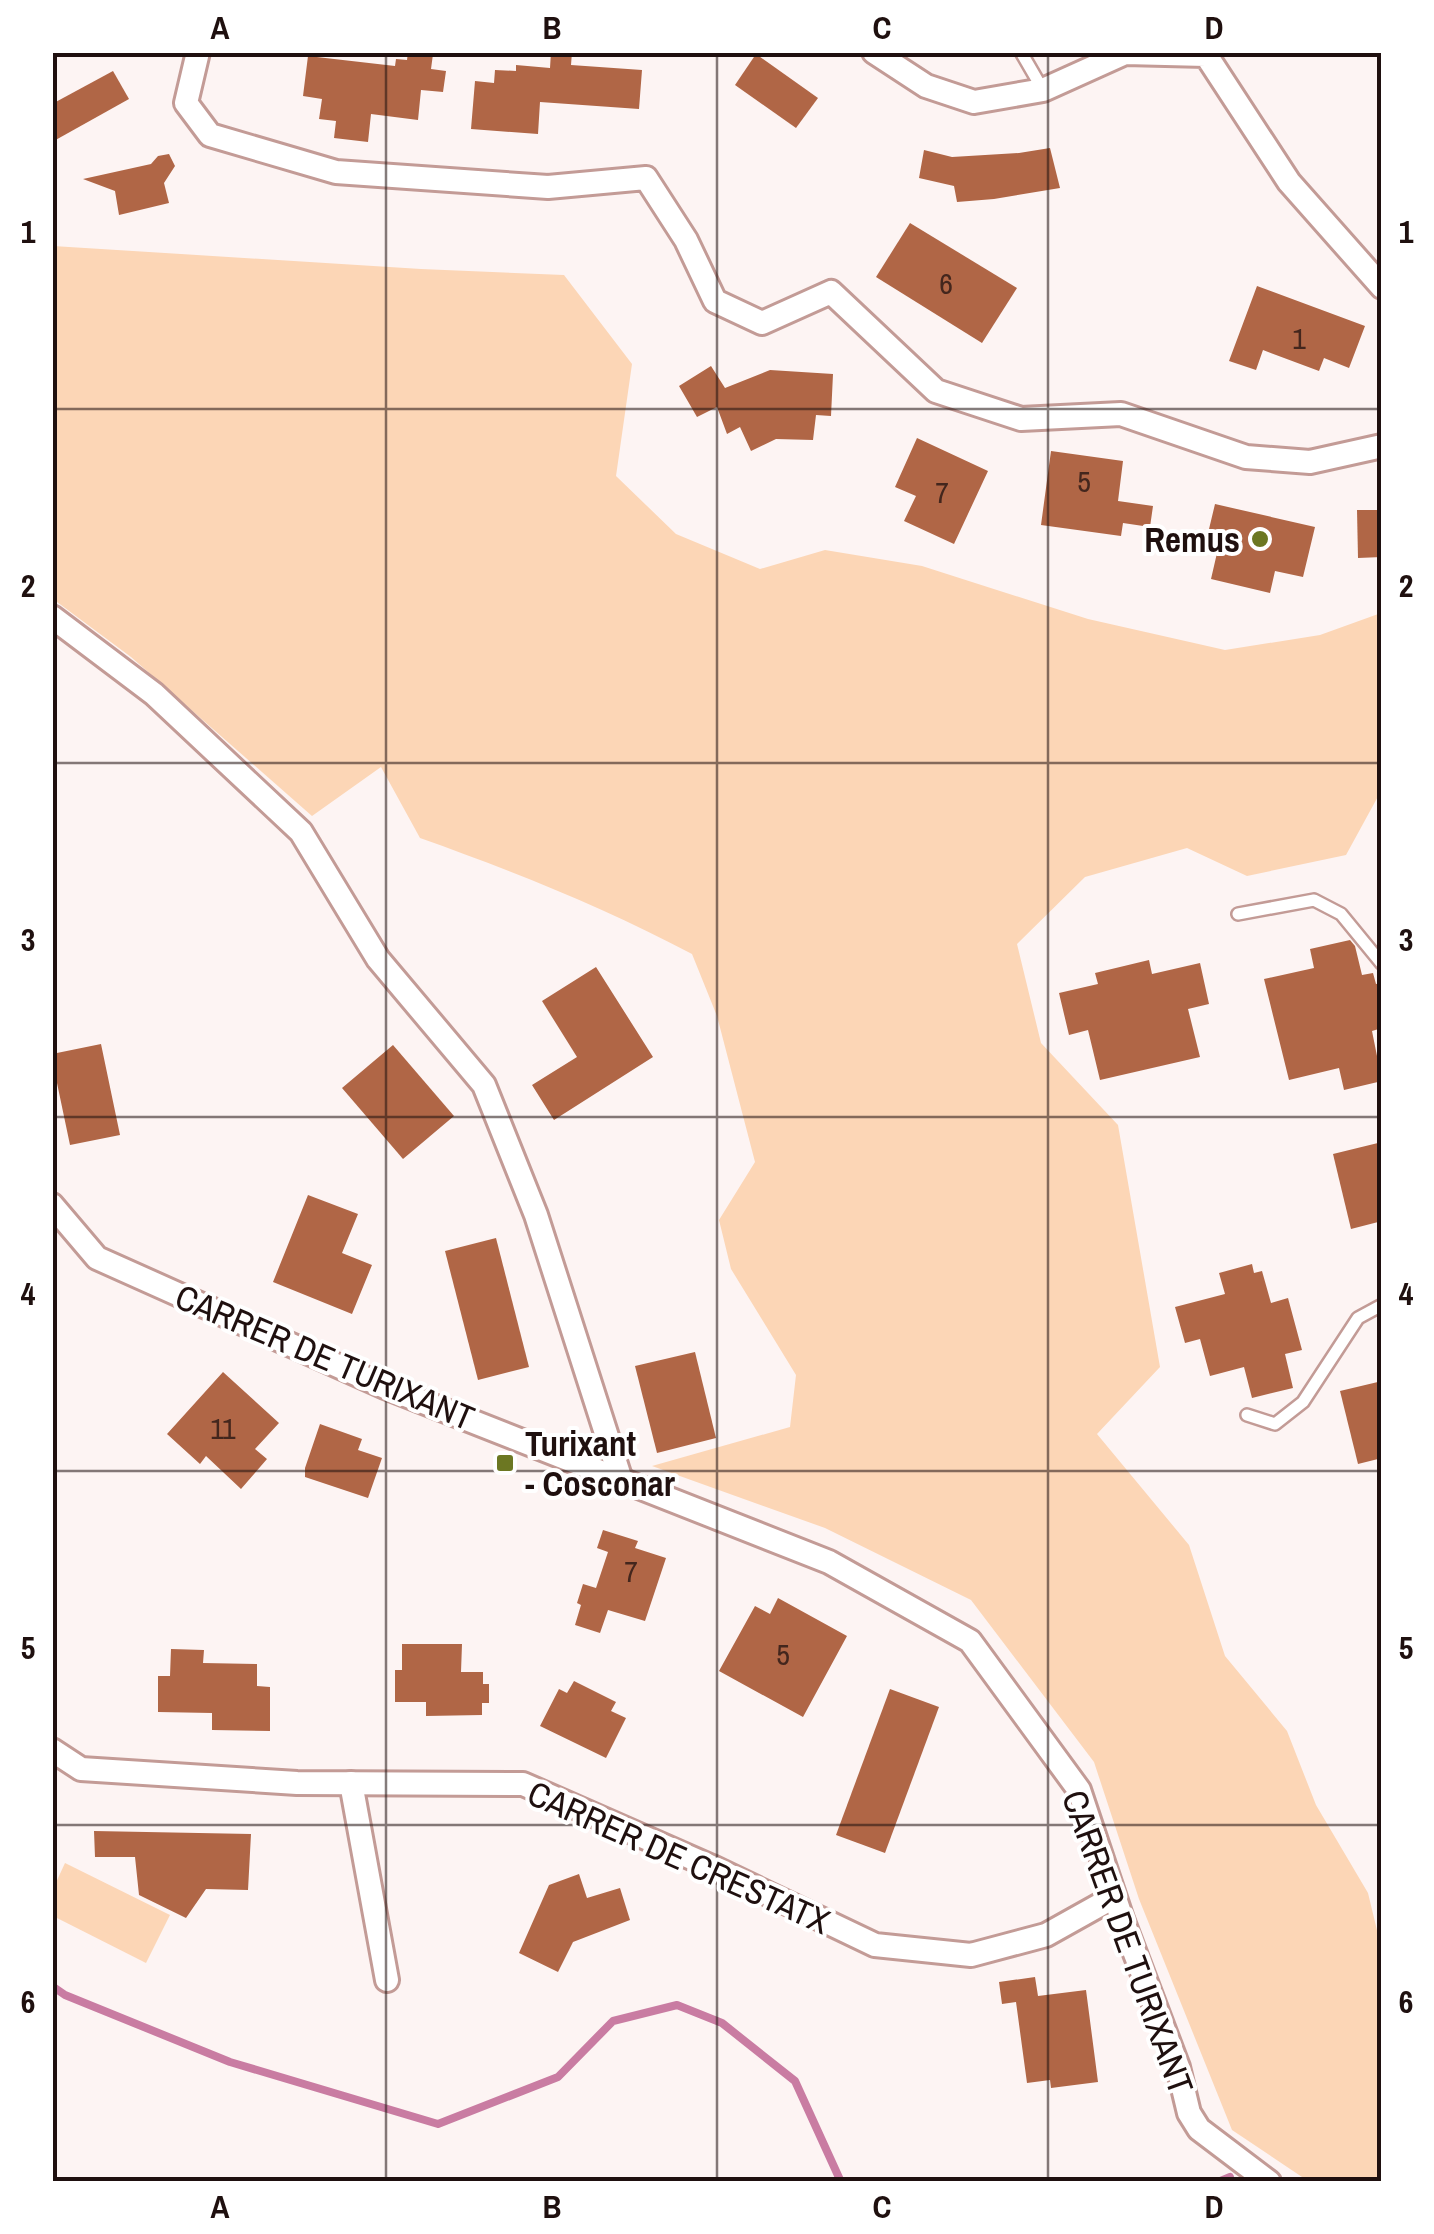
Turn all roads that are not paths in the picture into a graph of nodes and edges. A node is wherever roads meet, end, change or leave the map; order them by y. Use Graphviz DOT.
graph roads {
  1 [pos="198,52"];
  2 [pos="874,52"];
  3 [pos="1021,52"];
  4 [pos="1043,90"];
  5 [pos="1382,287"];
  6 [pos="1382,446"];
  7 [pos="52,616"];
  8 [pos="1238,914"];
  9 [pos="1382,964"];
  10 [pos="52,1204"];
  11 [pos="1382,1305"];
  12 [pos="1247,1415"];
  13 [pos="621,1480"];
  14 [pos="52,1750"];
  15 [pos="352,1783"];
  16 [pos="1114,1896"];
  17 [pos="387,1980"];
  18 [pos="1268,2182"];
  1 -- 6 [label="street"];
  2 -- 4 [label="street"];
  3 -- 4 [label="lane"];
  4 -- 5 [label="street"];
  7 -- 13 [label="street"];
  8 -- 9 [label="lane"];
  10 -- 13 [label="street, CARRER DE TURIXANT"];
  11 -- 12 [label="lane"];
  13 -- 16 [label="street, CARRER DE TURIXANT"];
  14 -- 15 [label="street, CARRER DE CRESTATX"];
  15 -- 16 [label="street, CARRER DE CRESTATX"];
  15 -- 17 [label="street"];
  16 -- 18 [label="street, CARRER DE TURIXANT"];
}
